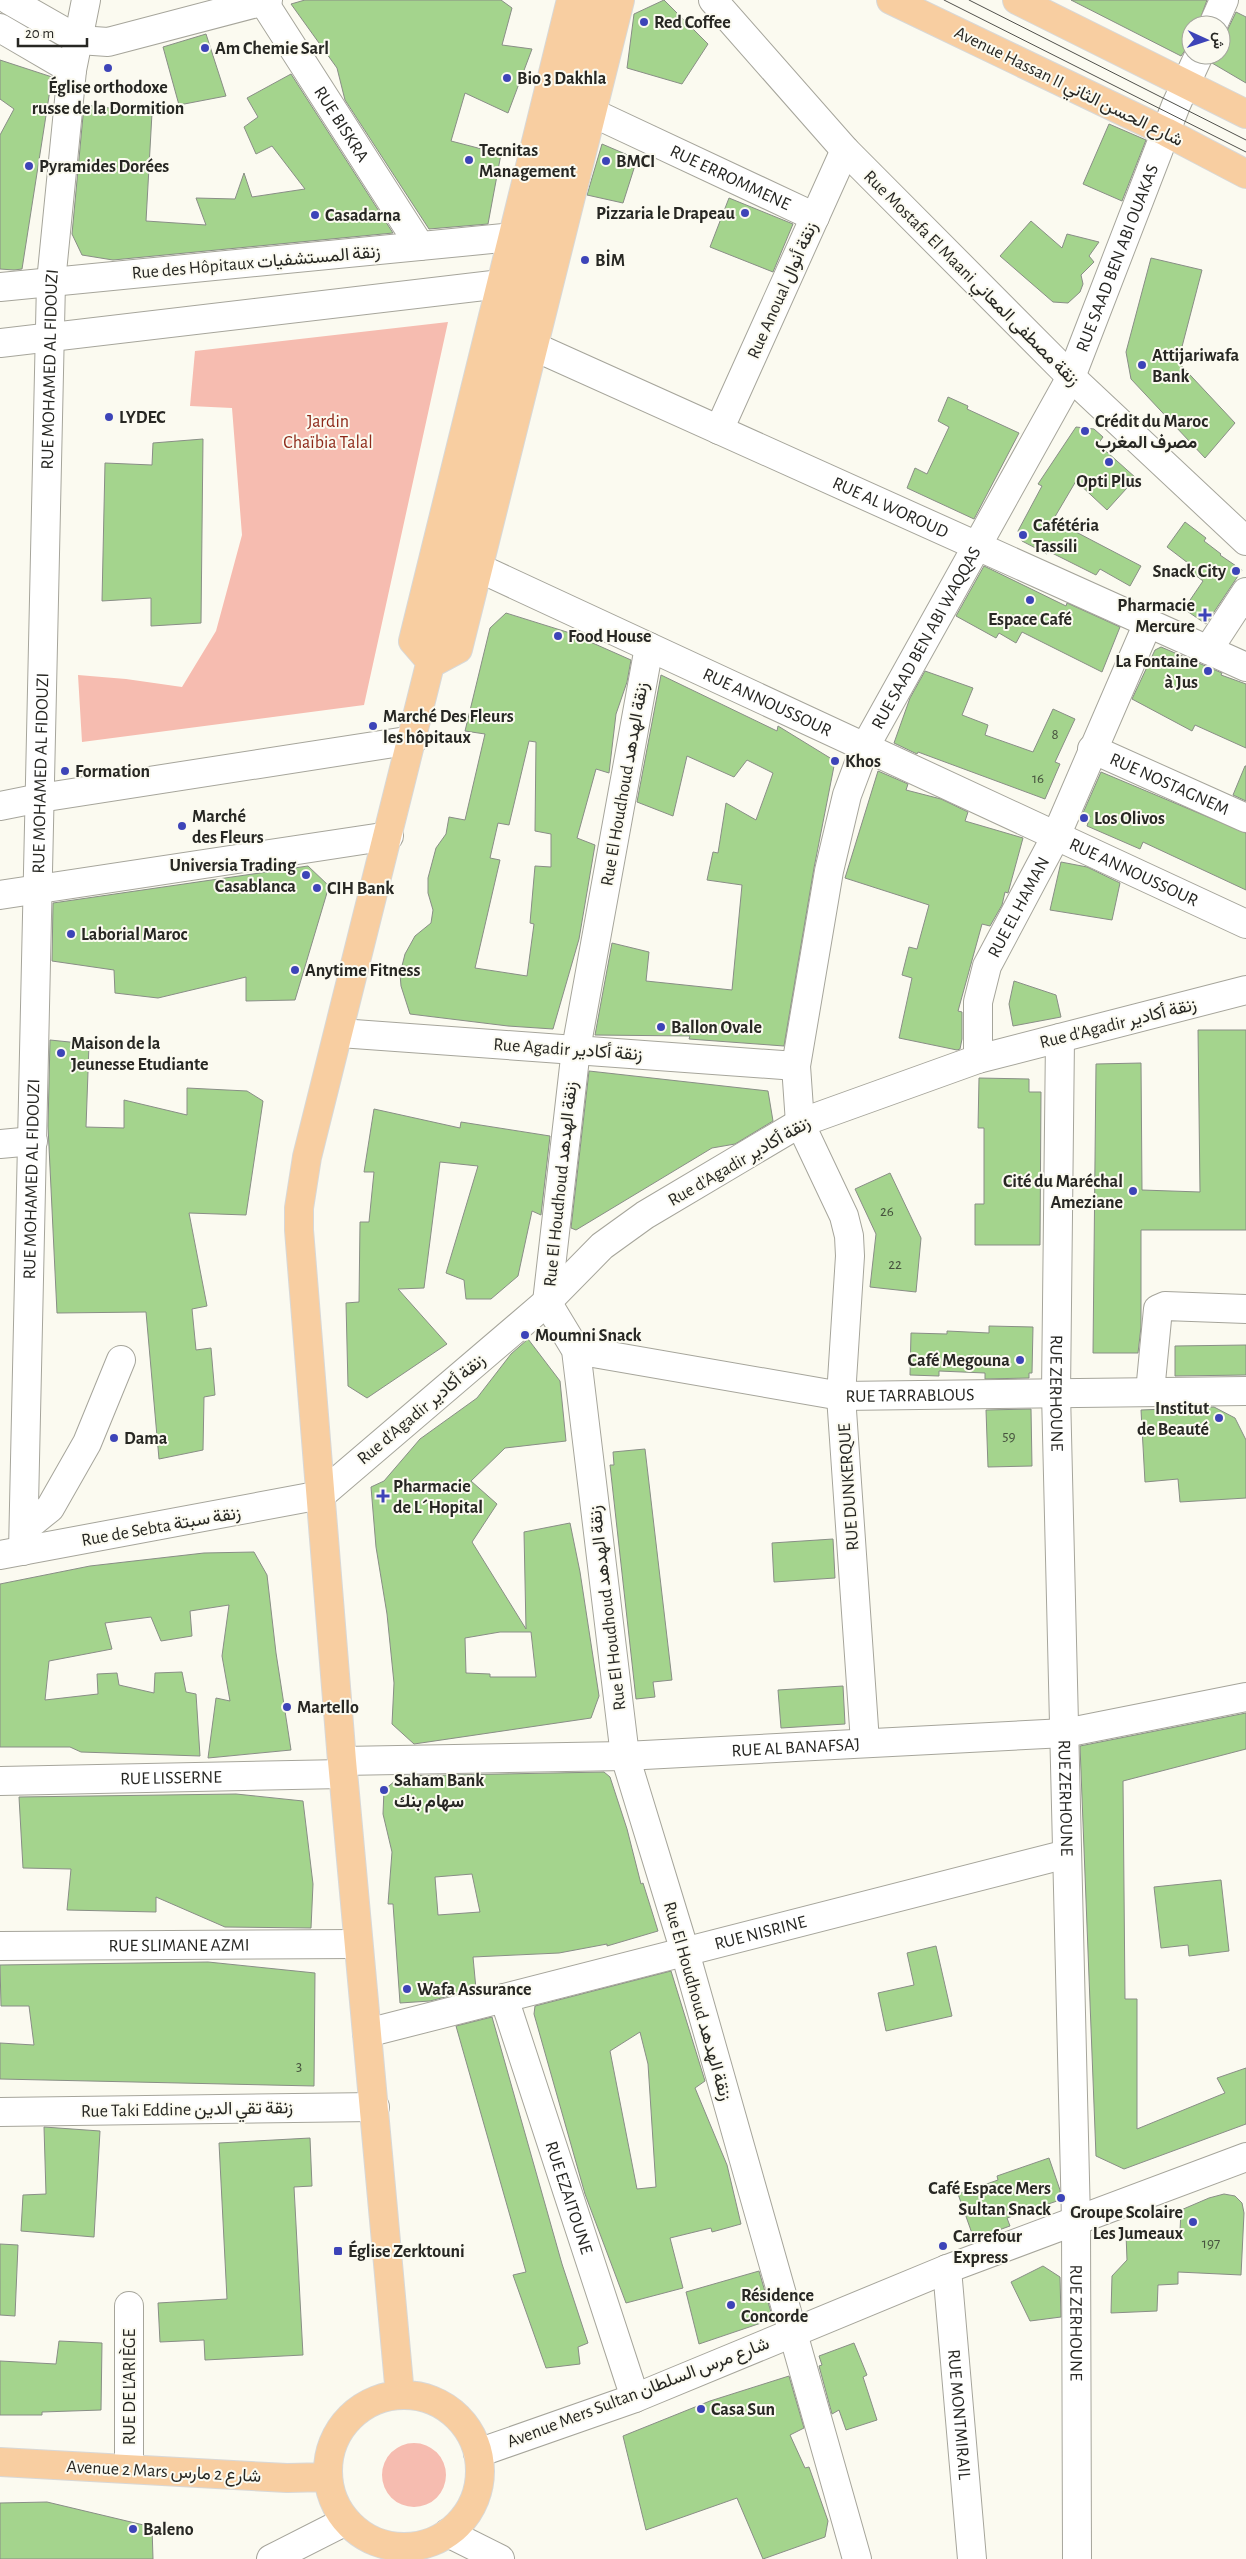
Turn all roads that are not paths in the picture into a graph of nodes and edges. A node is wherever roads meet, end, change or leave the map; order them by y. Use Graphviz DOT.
graph roads {
  1 [pos="9,0"];
  2 [pos="86,0"];
  3 [pos="571,0"];
  4 [pos="596,0"];
  5 [pos="620,0"];
  6 [pos="713,0"];
  7 [pos="892,0"];
  8 [pos="1017,0"];
  9 [pos="1224,0"];
  10 [pos="266,1"];
  11 [pos="1217,15"];
  12 [pos="0,28"];
  13 [pos="79,40"];
  14 [pos="1194,65"];
  15 [pos="72,70"];
  16 [pos="1186,83"];
  17 [pos="592,112"];
  18 [pos="1246,114"];
  19 [pos="1166,132"];
  20 [pos="845,150"];
  21 [pos="1246,174"];
  22 [pos="815,217"];
  23 [pos="513,237"];
  24 [pos="420,246"];
  25 [pos="51,282"];
  26 [pos="501,284"];
  27 [pos="0,287"];
  28 [pos="51,338"];
  29 [pos="0,343"];
  30 [pos="535,346"];
  31 [pos="1070,377"];
  32 [pos="719,430"];
  33 [pos="1246,541"];
  34 [pos="977,546"];
  35 [pos="479,568"];
  36 [pos="1246,592"];
  37 [pos="1148,624"];
  38 [pos="648,647"];
  39 [pos="1208,650"];
  40 [pos="432,662"];
  41 [pos="1246,668"];
  42 [pos="412,740"];
  43 [pos="865,747"];
  44 [pos="1092,749"];
  45 [pos="40,798"];
  46 [pos="0,806"];
  47 [pos="1246,818"];
  48 [pos="388,836"];
  49 [pos="1056,836"];
  50 [pos="38,889"];
  51 [pos="0,895"];
  52 [pos="1246,924"];
  53 [pos="1246,990"];
  54 [pos="340,1033"];
  55 [pos="1060,1038"];
  56 [pos="576,1050"];
  57 [pos="978,1060"];
  58 [pos="796,1066"];
  59 [pos="800,1123"];
  60 [pos="33,1141"];
  61 [pos="0,1144"];
  62 [pos="547,1302"];
  63 [pos="1246,1310"];
  64 [pos="576,1350"];
  65 [pos="121,1360"];
  66 [pos="1246,1391"];
  67 [pos="1150,1392"];
  68 [pos="1056,1393"];
  69 [pos="841,1396"];
  70 [pos="321,1495"];
  71 [pos="16,1545"];
  72 [pos="1246,1697"];
  73 [pos="1065,1733"];
  74 [pos="865,1742"];
  75 [pos="625,1756"];
  76 [pos="342,1768"];
  77 [pos="0,1781"];
  78 [pos="1067,1854"];
  79 [pos="358,1944"];
  80 [pos="0,1946"];
  81 [pos="685,1952"];
  82 [pos="504,1998"];
  83 [pos="368,2033"];
  84 [pos="374,2107"];
  85 [pos="0,2112"];
  86 [pos="1246,2157"];
  87 [pos="1076,2220"];
  88 [pos="947,2269"];
  89 [pos="129,2306"];
  90 [pos="794,2332"];
  91 [pos="400,2395"];
  92 [pos="635,2398"];
  93 [pos="478,2453"];
  94 [pos="0,2462"];
  95 [pos="129,2469"];
  96 [pos="328,2477"];
  97 [pos="346,2521"];
  98 [pos="448,2533"];
  99 [pos="423,2552"];
  100 [pos="851,2557"];
  101 [pos="271,2559"];
  102 [pos="500,2559"];
  103 [pos="972,2559"];
  104 [pos="1077,2559"];
  1 -- 13 [label="street"];
  2 -- 13 [label="street, RUE MOHAMED AL FIDOUZI"];
  3 -- 23 [label="main road"];
  4 -- 40 [label="main road"];
  5 -- 17 [label="main road"];
  6 -- 20 [label="street, Rue Mostafa El Maani زنقة مصطفى المعاني"];
  7 -- 19 [label="main road, Avenue Hassan II شارع الحسن الثاني"];
  8 -- 16 [label="main road"];
  9 -- 11 [label="street"];
  10 -- 13 [label="street"];
  10 -- 24 [label="street, RUE BISKRA"];
  12 -- 15 [label="street"];
  13 -- 15 [label="street, RUE MOHAMED AL FIDOUZI"];
  14 -- 16 [label="street, RUE SAAD BEN ABI OUAKAS"];
  15 -- 25 [label="street, RUE MOHAMED AL FIDOUZI"];
  16 -- 18 [label="main road"];
  16 -- 19 [label="street, RUE SAAD BEN ABI OUAKAS"];
  17 -- 22 [label="street, RUE ERROMMENE"];
  17 -- 30 [label="main road"];
  19 -- 21 [label="main road, Avenue Hassan II شارع الحسن الثاني"];
  19 -- 31 [label="street, RUE SAAD BEN ABI OUAKAS"];
  20 -- 22 [label="street, Rue Anoual زنقة أنوال"];
  20 -- 31 [label="street, Rue Mostafa El Maani زنقة مصطفى المعاني"];
  22 -- 32 [label="street, Rue Anoual زنقة أنوال"];
  23 -- 24 [label="street, Rue des Hôpitaux زنقة المستشفيات"];
  23 -- 26 [label="main road"];
  24 -- 25 [label="street, Rue des Hôpitaux زنقة المستشفيات"];
  25 -- 27 [label="street, Rue des Hôpitaux زنقة المستشفيات"];
  25 -- 28 [label="street, RUE MOHAMED AL FIDOUZI"];
  26 -- 28 [label="street"];
  26 -- 40 [label="main road"];
  28 -- 29 [label="street"];
  28 -- 45 [label="street, RUE MOHAMED AL FIDOUZI"];
  30 -- 32 [label="street, RUE AL WOROUD"];
  30 -- 35 [label="main road"];
  31 -- 33 [label="street, Rue Mostafa El Maani زنقة مصطفى المعاني"];
  31 -- 34 [label="street, RUE SAAD BEN ABI WAQQAS"];
  32 -- 34 [label="street, RUE AL WOROUD"];
  34 -- 37 [label="street, RUE AL WOROUD"];
  34 -- 43 [label="street, RUE SAAD BEN ABI WAQQAS"];
  35 -- 38 [label="street, RUE ANNOUSSOUR"];
  35 -- 40 [label="main road"];
  36 -- 39 [label="street"];
  37 -- 39 [label="street, RUE AL WOROUD"];
  37 -- 44 [label="street, RUE EL HAMAN"];
  38 -- 43 [label="street, RUE ANNOUSSOUR"];
  38 -- 56 [label="street, Rue El Houdhoud زنقة الهدهد"];
  39 -- 41 [label="street, RUE AL WOROUD"];
  40 -- 42 [label="main road"];
  42 -- 45 [label="street"];
  42 -- 48 [label="main road"];
  43 -- 49 [label="street, RUE ANNOUSSOUR"];
  43 -- 58 [label="street, RUE SAAD BEN ABI WAQQAS"];
  44 -- 47 [label="street, RUE NOSTAGNEM"];
  44 -- 49 [label="street, RUE EL HAMAN"];
  45 -- 46 [label="street"];
  45 -- 50 [label="street, RUE MOHAMED AL FIDOUZI"];
  48 -- 50 [label="street"];
  48 -- 54 [label="main road"];
  49 -- 52 [label="street, RUE ANNOUSSOUR"];
  49 -- 57 [label="street, RUE EL HAMAN"];
  50 -- 51 [label="street"];
  50 -- 60 [label="street, RUE MOHAMED AL FIDOUZI"];
  53 -- 55 [label="street, Rue d'Agadir زنقة أكادير"];
  54 -- 56 [label="street, Rue Agadir زنقة أكادير"];
  54 -- 70 [label="main road"];
  55 -- 57 [label="street, Rue d'Agadir زنقة أكادير"];
  55 -- 68 [label="street, RUE ZERHOUNE"];
  56 -- 58 [label="street, Rue Agadir زنقة أكادير"];
  56 -- 62 [label="street, Rue El Houdhoud زنقة الهدهد"];
  57 -- 59 [label="street, Rue d'Agadir زنقة أكادير"];
  58 -- 59 [label="street, RUE SAAD BEN ABI WAQQAS"];
  59 -- 62 [label="street, Rue d'Agadir زنقة أكادير"];
  59 -- 69 [label="street, RUE DUNKERQUE"];
  60 -- 61 [label="street"];
  60 -- 71 [label="street, RUE MOHAMED AL FIDOUZI"];
  62 -- 64 [label="street, Rue El Houdhoud زنقة الهدهد"];
  62 -- 70 [label="street, Rue d'Agadir زنقة أكادير"];
  63 -- 67 [label="street"];
  64 -- 69 [label="street, RUE TARRABLOUS"];
  64 -- 75 [label="street, Rue El Houdhoud زنقة الهدهد"];
  65 -- 71 [label="street"];
  66 -- 67 [label="street, RUE TARRABLOUS"];
  67 -- 68 [label="street, RUE TARRABLOUS"];
  68 -- 69 [label="street, RUE TARRABLOUS"];
  68 -- 73 [label="street, RUE ZERHOUNE"];
  69 -- 74 [label="street, RUE DUNKERQUE"];
  70 -- 71 [label="street, Rue de Sebta زنقة سبتة"];
  70 -- 76 [label="main road"];
  72 -- 73 [label="street, RUE AL BANAFSAJ"];
  73 -- 74 [label="street, RUE AL BANAFSAJ"];
  73 -- 78 [label="street, RUE ZERHOUNE"];
  74 -- 75 [label="street, RUE AL BANAFSAJ"];
  75 -- 76 [label="street, RUE AL BANAFSAJ"];
  75 -- 81 [label="street, Rue El Houdhoud زنقة الهدهد"];
  76 -- 77 [label="street, RUE LISSERNE"];
  76 -- 79 [label="main road"];
  78 -- 81 [label="street, RUE NISRINE"];
  78 -- 87 [label="street, RUE ZERHOUNE"];
  79 -- 80 [label="street, RUE SLIMANE AZMI"];
  79 -- 83 [label="main road"];
  81 -- 82 [label="street, RUE NISRINE"];
  81 -- 90 [label="street, Rue El Houdhoud زنقة الهدهد"];
  82 -- 83 [label="street, RUE NISRINE"];
  82 -- 92 [label="street, RUE EZAITOUNE"];
  83 -- 84 [label="main road"];
  84 -- 85 [label="street, Rue Taki Eddine زنقة تقي الدين"];
  84 -- 91 [label="main road"];
  86 -- 87 [label="street, Avenue Mers Sultan شارع مرس السلطان"];
  87 -- 88 [label="street, Avenue Mers Sultan شارع مرس السلطان"];
  87 -- 104 [label="street, RUE ZERHOUNE"];
  88 -- 90 [label="street, Avenue Mers Sultan شارع مرس السلطان"];
  88 -- 103 [label="street, RUE MONTMIRAIL"];
  89 -- 95 [label="street, RUE DE L'ARIÈGE"];
  90 -- 92 [label="street, Avenue Mers Sultan شارع مرس السلطان"];
  90 -- 100 [label="street, Rue El Houdhoud زنقة الهدهد"];
  91 -- 93 [label="main road"];
  91 -- 96 [label="main road"];
  92 -- 93 [label="street, Avenue Mers Sultan شارع مرس السلطان"];
  93 -- 98 [label="main road"];
  94 -- 95 [label="main road, Avenue 2 Mars شارع 2 مارس"];
  95 -- 96 [label="main road, Avenue 2 Mars شارع 2 مارس"];
  96 -- 97 [label="main road"];
  97 -- 99 [label="main road"];
  97 -- 101 [label="street"];
  98 -- 99 [label="main road"];
  98 -- 102 [label="street"];
}
